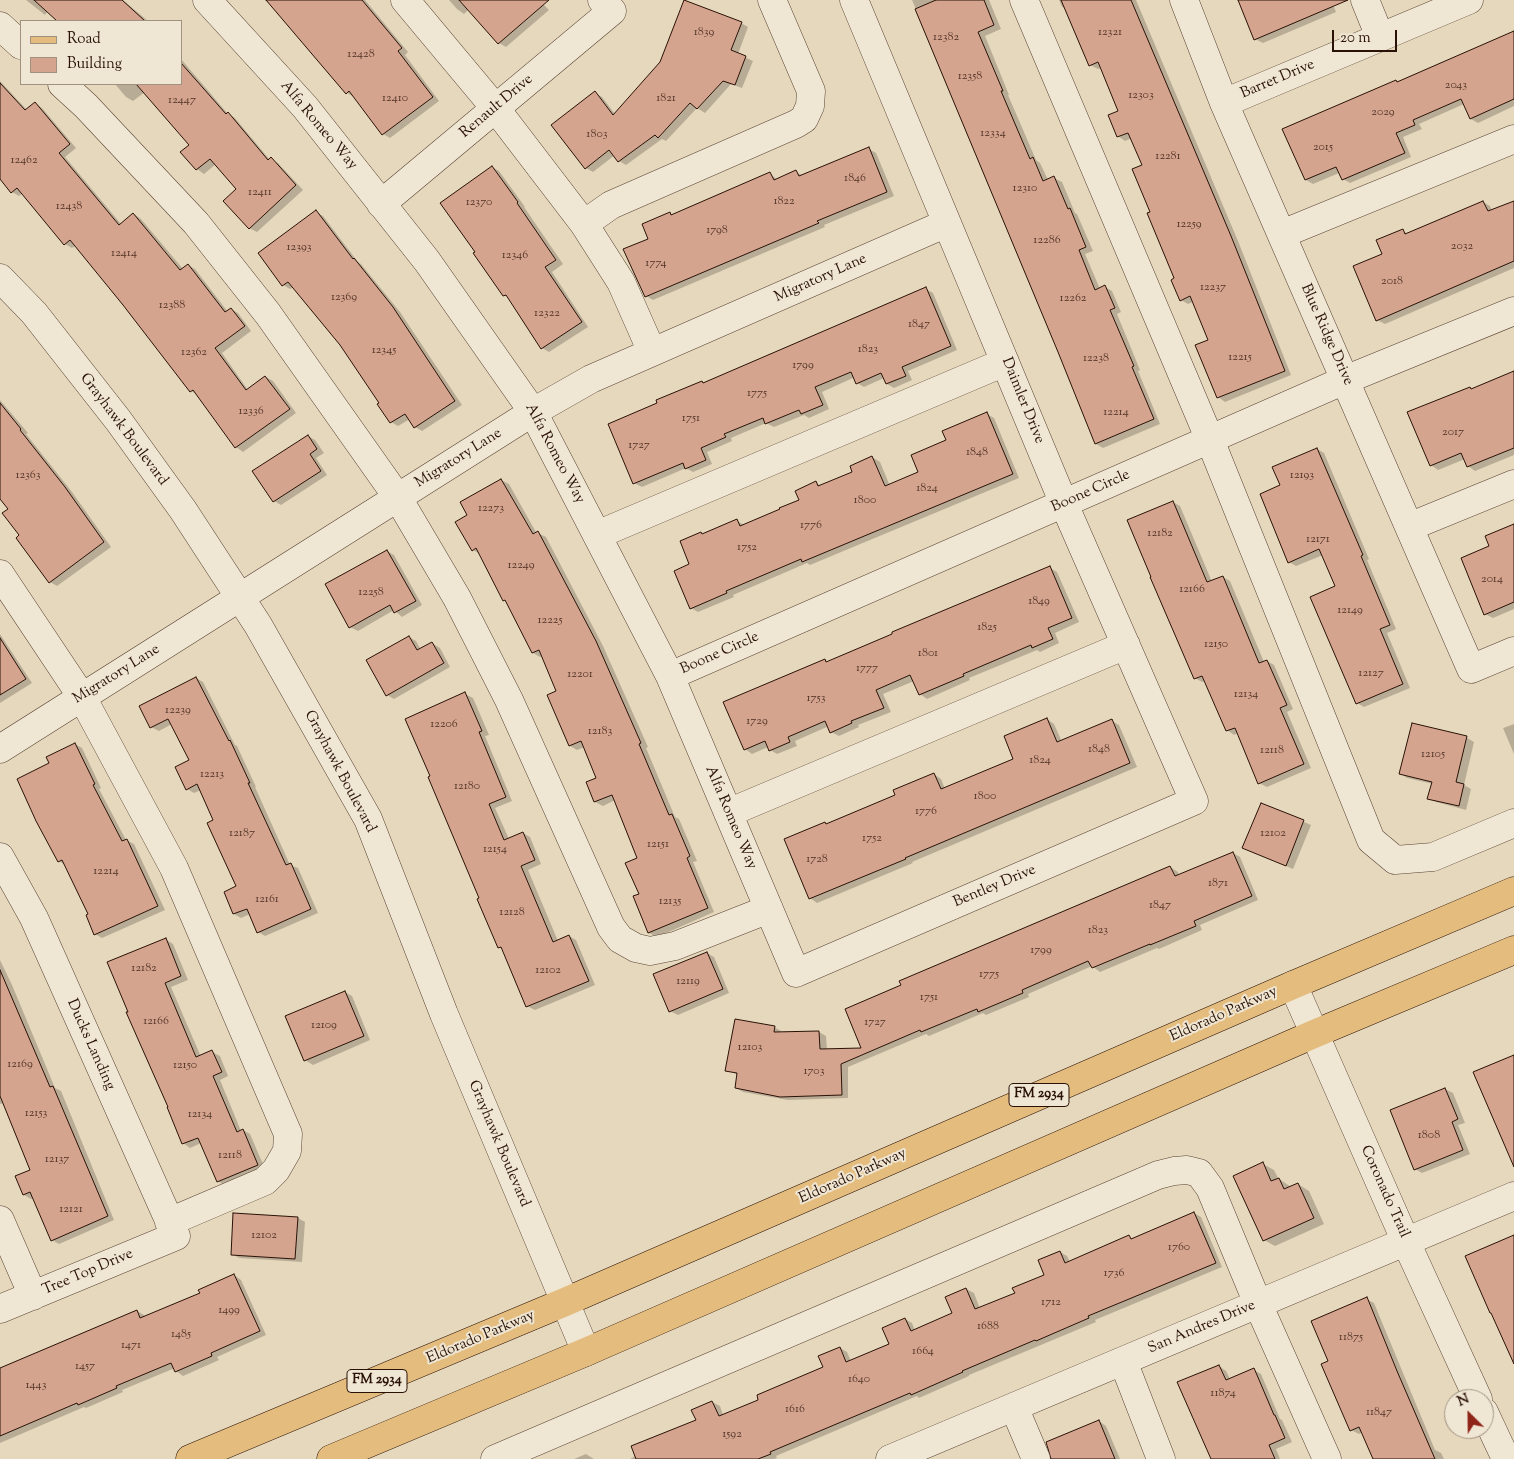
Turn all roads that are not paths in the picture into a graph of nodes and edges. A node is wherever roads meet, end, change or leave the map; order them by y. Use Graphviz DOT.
graph roads {
  1 [pos="207,0"];
  2 [pos="405,0"];
  3 [pos="772,0"];
  4 [pos="854,0"];
  5 [pos="1024,0"];
  6 [pos="1184,0"];
  7 [pos="1365,0"];
  8 [pos="1469,0"];
  9 [pos="607,6"];
  10 [pos="0,26"];
  11 [pos="1380,37"];
  12 [pos="20,44"];
  13 [pos="63,85"];
  14 [pos="1224,103"];
  15 [pos="496,109"];
  16 [pos="1514,138"];
  17 [pos="381,204"];
  18 [pos="947,223"];
  19 [pos="584,224"];
  20 [pos="1282,234"];
  21 [pos="0,278"];
  22 [pos="1514,311"];
  23 [pos="652,352"];
  24 [pos="1006,362"];
  25 [pos="1345,380"];
  26 [pos="533,412"];
  27 [pos="1210,440"];
  28 [pos="1514,484"];
  29 [pos="398,498"];
  30 [pos="1064,504"];
  31 [pos="1409,527"];
  32 [pos="597,535"];
  33 [pos="0,574"];
  34 [pos="240,597"];
  35 [pos="1126,645"];
  36 [pos="1514,651"];
  37 [pos="670,676"];
  38 [pos="82,696"];
  39 [pos="0,748"];
  40 [pos="1194,801"];
  41 [pos="728,813"];
  42 [pos="1514,823"];
  43 [pos="0,857"];
  44 [pos="1514,891"];
  45 [pos="769,909"];
  46 [pos="1514,950"];
  47 [pos="796,973"];
  48 [pos="1293,985"];
  49 [pos="1314,1034"];
  50 [pos="1514,1196"];
  51 [pos="0,1220"];
  52 [pos="172,1229"];
  53 [pos="1406,1242"];
  54 [pos="33,1296"];
  55 [pos="565,1302"];
  56 [pos="1258,1304"];
  57 [pos="0,1309"];
  58 [pos="586,1352"];
  59 [pos="1122,1361"];
  60 [pos="1473,1389"];
  61 [pos="1014,1407"];
  62 [pos="1494,1433"];
  63 [pos="190,1459"];
  64 [pos="331,1459"];
  65 [pos="495,1459"];
  66 [pos="890,1459"];
  67 [pos="1036,1459"];
  68 [pos="1161,1459"];
  69 [pos="1327,1459"];
  70 [pos="1506,1459"];
  1 -- 17 [label="street, Alfa Romeo Way"];
  2 -- 15 [label="street"];
  3 -- 19 [label="street"];
  4 -- 18 [label="street, Daimler Drive"];
  5 -- 27 [label="street"];
  6 -- 14 [label="street, Blue Ridge Drive"];
  7 -- 11 [label="street"];
  8 -- 11 [label="street, Barret Drive"];
  9 -- 15 [label="street, Renault Drive"];
  10 -- 12 [label="street"];
  11 -- 14 [label="street, Barret Drive"];
  13 -- 29 [label="street"];
  14 -- 20 [label="street, Blue Ridge Drive"];
  15 -- 17 [label="street, Renault Drive"];
  15 -- 19 [label="street"];
  16 -- 20 [label="street"];
  17 -- 26 [label="street, Alfa Romeo Way"];
  18 -- 23 [label="street, Migratory Lane"];
  18 -- 24 [label="street, Daimler Drive"];
  19 -- 23 [label="street"];
  20 -- 25 [label="street, Blue Ridge Drive"];
  21 -- 34 [label="street, Grayhawk Boulevard"];
  22 -- 25 [label="street, Boone Circle"];
  23 -- 26 [label="street, Migratory Lane"];
  24 -- 30 [label="street, Daimler Drive"];
  24 -- 32 [label="street"];
  25 -- 27 [label="street, Boone Circle"];
  25 -- 31 [label="street, Blue Ridge Drive"];
  26 -- 29 [label="street, Migratory Lane"];
  26 -- 32 [label="street, Alfa Romeo Way"];
  27 -- 30 [label="street, Boone Circle"];
  27 -- 42 [label="street"];
  28 -- 31 [label="street"];
  29 -- 34 [label="street, Migratory Lane"];
  29 -- 45 [label="street"];
  30 -- 35 [label="street, Daimler Drive"];
  30 -- 37 [label="street, Boone Circle"];
  31 -- 36 [label="street, Blue Ridge Drive"];
  32 -- 37 [label="street, Alfa Romeo Way"];
  33 -- 38 [label="street, Tree Top Drive"];
  34 -- 38 [label="street, Migratory Lane"];
  34 -- 55 [label="street, Grayhawk Boulevard"];
  35 -- 40 [label="street, Daimler Drive"];
  35 -- 41 [label="street"];
  37 -- 41 [label="street, Alfa Romeo Way"];
  38 -- 39 [label="street, Migratory Lane"];
  38 -- 52 [label="street, Tree Top Drive"];
  40 -- 47 [label="street, Bentley Drive"];
  41 -- 45 [label="street, Alfa Romeo Way"];
  43 -- 52 [label="street, Ducks Landing"];
  44 -- 48 [label="main road, Eldorado Parkway / FM 2934"];
  45 -- 47 [label="street, Alfa Romeo Way"];
  46 -- 49 [label="main road"];
  48 -- 49 [label="street, Coronado Trail"];
  48 -- 55 [label="main road, Eldorado Parkway / FM 2934"];
  49 -- 53 [label="street, Coronado Trail"];
  49 -- 58 [label="main road"];
  50 -- 53 [label="street, San Andres Drive"];
  51 -- 54 [label="street"];
  52 -- 54 [label="street, Tree Top Drive"];
  53 -- 56 [label="street, San Andres Drive"];
  53 -- 60 [label="street, Coronado Trail"];
  54 -- 57 [label="street, Tree Top Drive"];
  55 -- 58 [label="street, Grayhawk Boulevard"];
  55 -- 63 [label="main road, Eldorado Parkway / FM 2934"];
  56 -- 59 [label="street, San Andres Drive"];
  56 -- 65 [label="street"];
  56 -- 69 [label="street"];
  58 -- 64 [label="main road"];
  59 -- 61 [label="street, San Andres Drive"];
  59 -- 68 [label="street"];
  61 -- 66 [label="street, San Andres Drive"];
  61 -- 67 [label="street"];
  62 -- 70 [label="street"];
}
